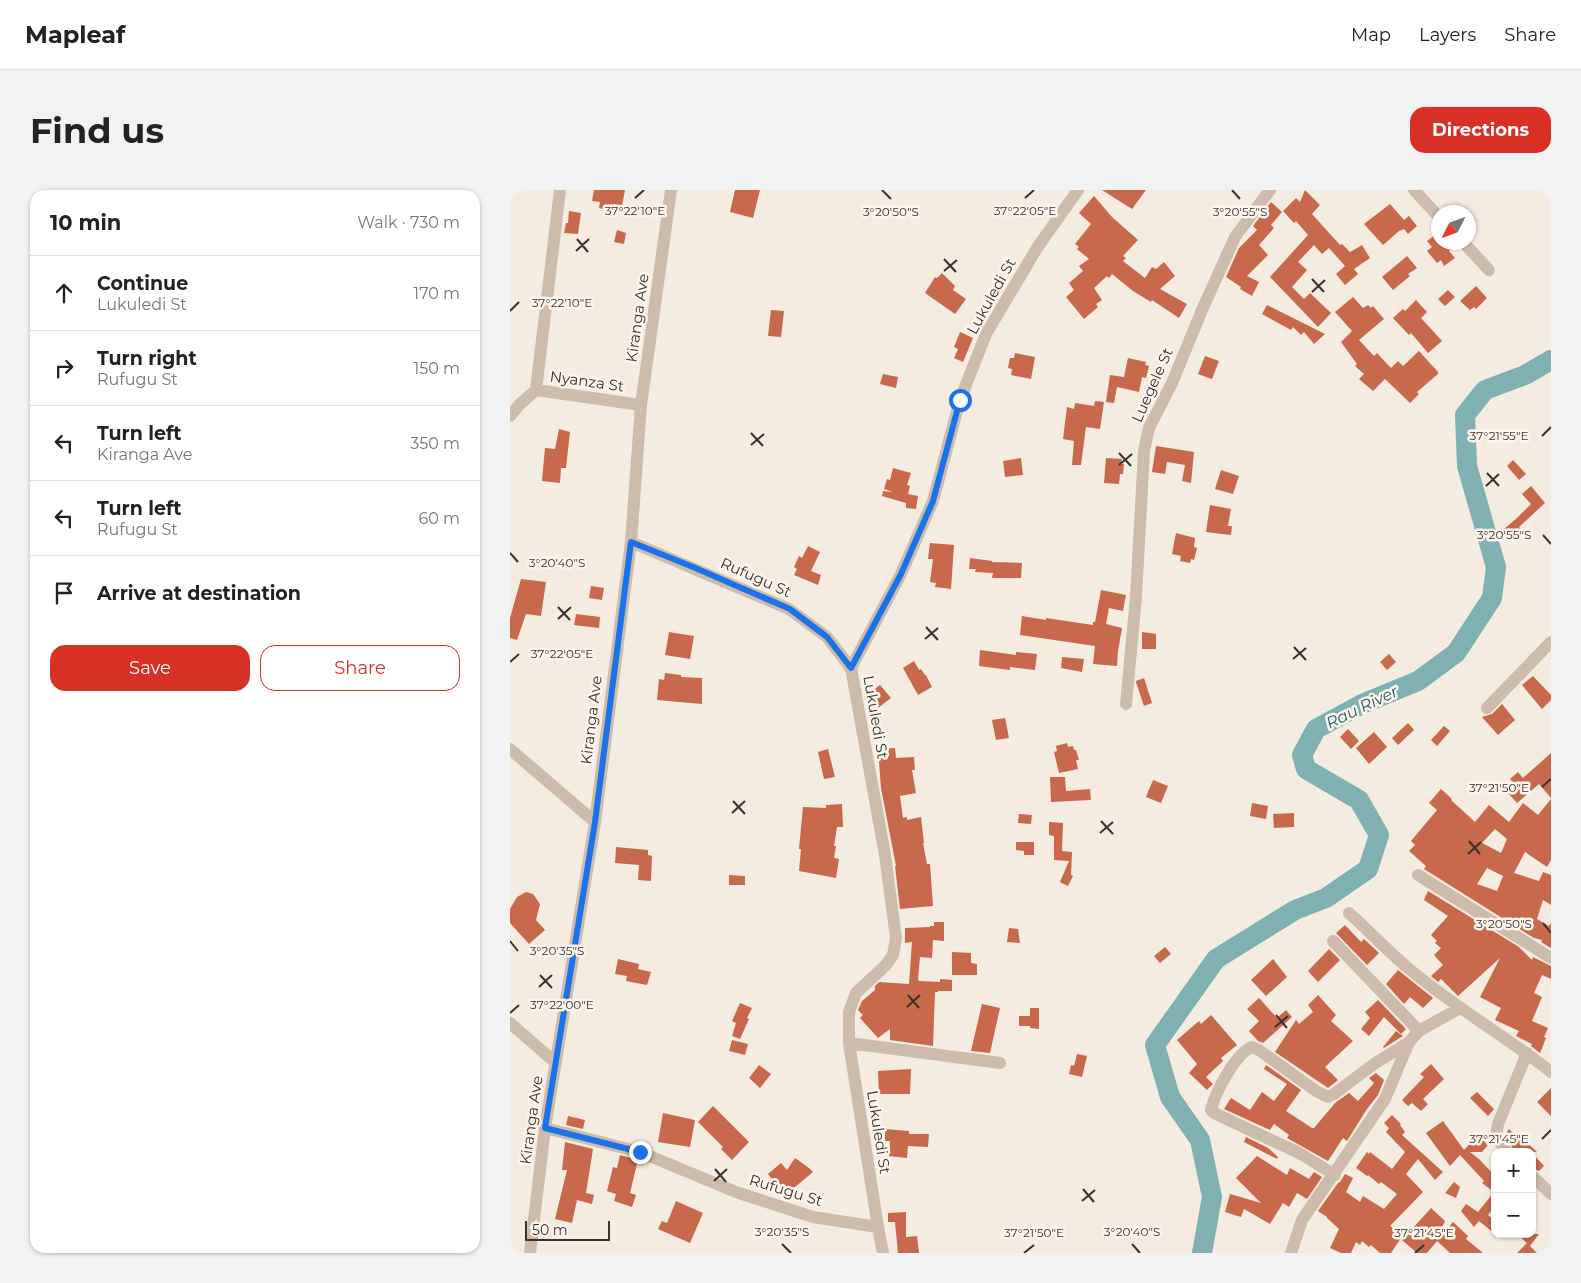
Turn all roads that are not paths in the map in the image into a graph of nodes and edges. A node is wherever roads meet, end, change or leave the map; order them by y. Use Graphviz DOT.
graph roads {
  1 [pos="560,190"];
  2 [pos="671,190"];
  3 [pos="1078,190"];
  4 [pos="1270,190"];
  5 [pos="1414,190"];
  6 [pos="1431,208"];
  7 [pos="1470,250"];
  8 [pos="1489,270"];
  9 [pos="536,390"];
  10 [pos="641,405"];
  11 [pos="510,416"];
  12 [pos="631,542"];
  13 [pos="1551,642"];
  14 [pos="851,668"];
  15 [pos="1126,704"];
  16 [pos="1486,708"];
  17 [pos="510,749"];
  18 [pos="595,822"];
  19 [pos="1418,875"];
  20 [pos="1349,913"];
  21 [pos="1333,941"];
  22 [pos="1551,958"];
  23 [pos="1460,1008"];
  24 [pos="510,1023"];
  25 [pos="1419,1031"];
  26 [pos="1409,1042"];
  27 [pos="849,1043"];
  28 [pos="1527,1053"];
  29 [pos="556,1063"];
  30 [pos="1000,1063"];
  31 [pos="1551,1072"];
  32 [pos="545,1128"];
  33 [pos="1504,1148"];
  34 [pos="1334,1175"];
  35 [pos="1536,1180"];
  36 [pos="1551,1194"];
  37 [pos="878,1227"];
  38 [pos="530,1253"];
  39 [pos="883,1253"];
  40 [pos="1291,1253"];
  1 -- 9 [label="street"];
  2 -- 10 [label="street, Kiranga Ave"];
  3 -- 14 [label="street, Lukuledi St"];
  4 -- 15 [label="street, Luegele St"];
  5 -- 6 [label="street"];
  7 -- 8 [label="street"];
  9 -- 10 [label="street, Nyanza St"];
  9 -- 11 [label="street, Nyanza St"];
  10 -- 12 [label="street, Kiranga Ave"];
  12 -- 14 [label="street, Rufugu St"];
  12 -- 18 [label="street, Kiranga Ave"];
  13 -- 16 [label="street"];
  14 -- 27 [label="street, Lukuledi St"];
  17 -- 18 [label="street"];
  18 -- 29 [label="street, Kiranga Ave"];
  19 -- 22 [label="street"];
  20 -- 23 [label="street"];
  21 -- 25 [label="street"];
  23 -- 25 [label="street"];
  23 -- 28 [label="street"];
  24 -- 29 [label="street"];
  25 -- 26 [label="street"];
  26 -- 34 [label="street"];
  26 -- 34 [label="street"];
  27 -- 30 [label="street"];
  27 -- 37 [label="street, Lukuledi St"];
  28 -- 31 [label="street"];
  28 -- 33 [label="street"];
  29 -- 32 [label="street, Kiranga Ave"];
  32 -- 37 [label="street, Rufugu St"];
  32 -- 38 [label="street, Kiranga Ave"];
  34 -- 40 [label="street"];
  35 -- 36 [label="street"];
  37 -- 39 [label="street, Lukuledi St"];
}
